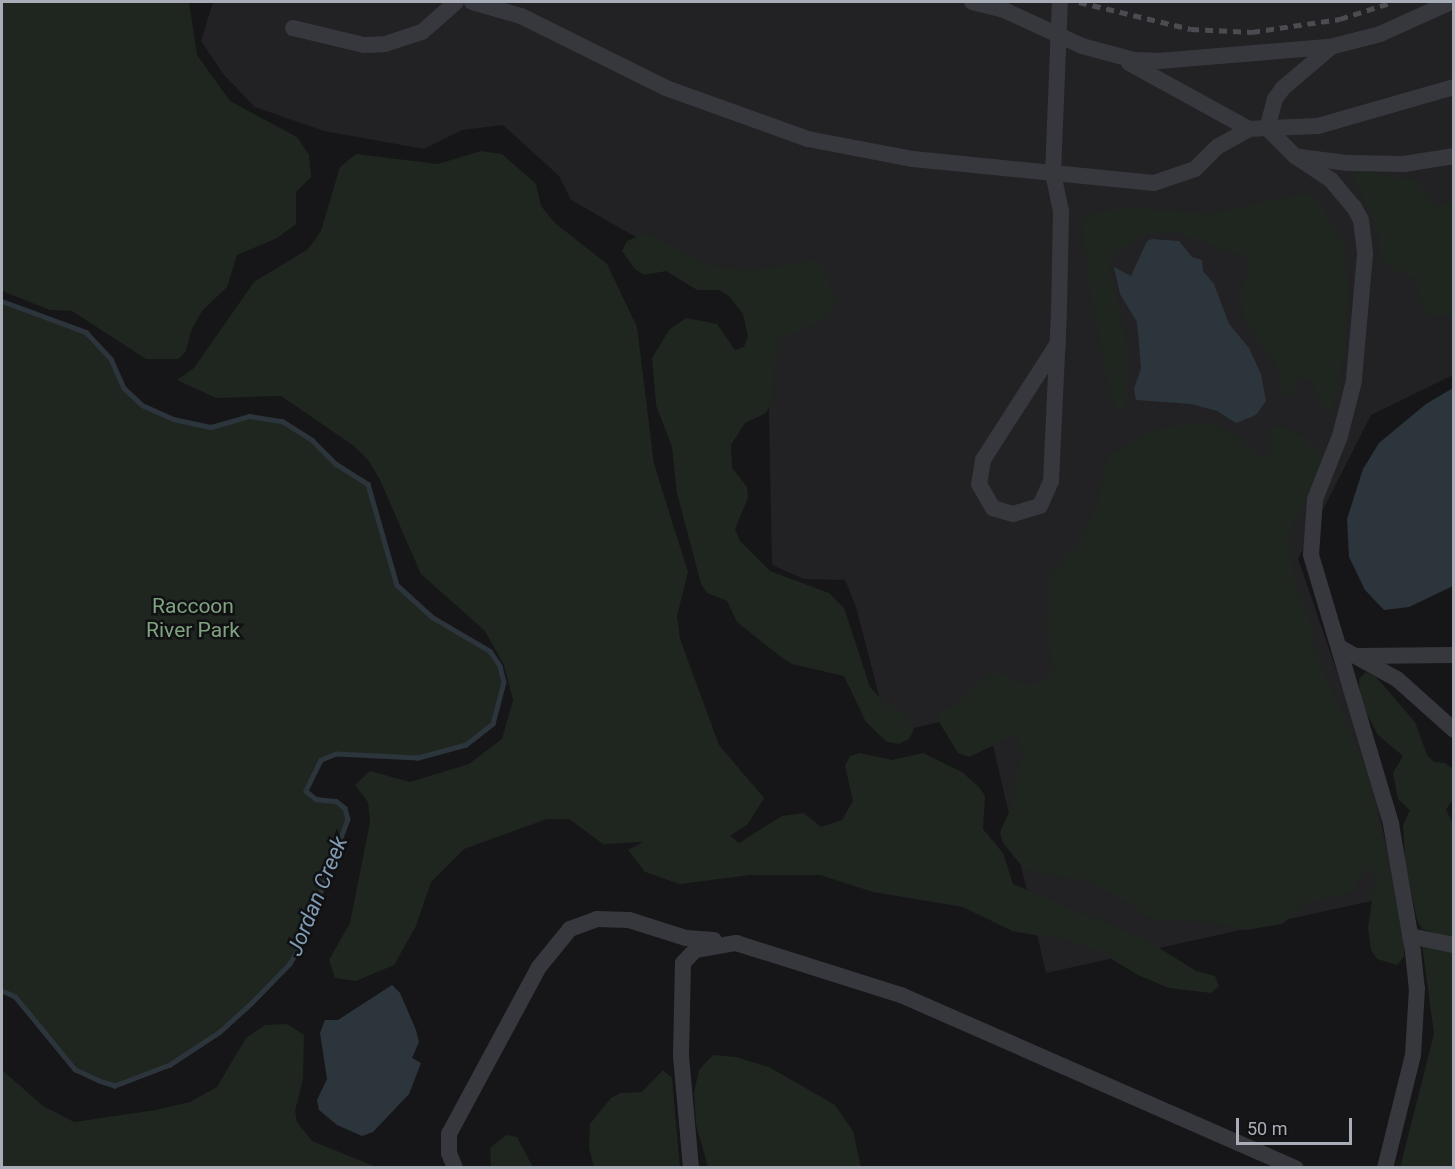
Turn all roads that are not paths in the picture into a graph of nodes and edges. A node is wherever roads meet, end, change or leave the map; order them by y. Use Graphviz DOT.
graph roads {
  1 [pos="456,2"];
  2 [pos="472,2"];
  3 [pos="972,2"];
  4 [pos="1060,2"];
  5 [pos="1451,2"];
  6 [pos="293,28"];
  7 [pos="1057,33"];
  8 [pos="1330,47"];
  9 [pos="1112,55"];
  10 [pos="1454,87"];
  11 [pos="1267,128"];
  12 [pos="1249,129"];
  13 [pos="1295,156"];
  14 [pos="1454,156"];
  15 [pos="1053,174"];
  16 [pos="1058,343"];
  17 [pos="1340,647"];
  18 [pos="1454,655"];
  19 [pos="1356,656"];
  20 [pos="1454,730"];
  21 [pos="1410,936"];
  22 [pos="736,943"];
  23 [pos="1454,945"];
  24 [pos="455,1167"];
  25 [pos="691,1167"];
  26 [pos="1296,1167"];
  27 [pos="1385,1167"];
  1 -- 6 [label="lane"];
  2 -- 15 [label="lane"];
  3 -- 7 [label="lane"];
  4 -- 7 [label="lane"];
  5 -- 8 [label="lane"];
  7 -- 9 [label="lane"];
  7 -- 15 [label="lane"];
  8 -- 9 [label="lane"];
  8 -- 11 [label="lane"];
  9 -- 12 [label="lane"];
  10 -- 11 [label="lane"];
  11 -- 12 [label="lane"];
  11 -- 13 [label="lane"];
  12 -- 15 [label="lane"];
  13 -- 14 [label="lane"];
  13 -- 17 [label="lane"];
  15 -- 16 [label="lane"];
  16 -- 16 [label="lane"];
  17 -- 19 [label="lane"];
  17 -- 21 [label="lane"];
  18 -- 19 [label="lane"];
  19 -- 20 [label="lane"];
  21 -- 23 [label="lane"];
  21 -- 27 [label="lane"];
  22 -- 24 [label="lane"];
  22 -- 25 [label="lane"];
  22 -- 26 [label="lane"];
}
